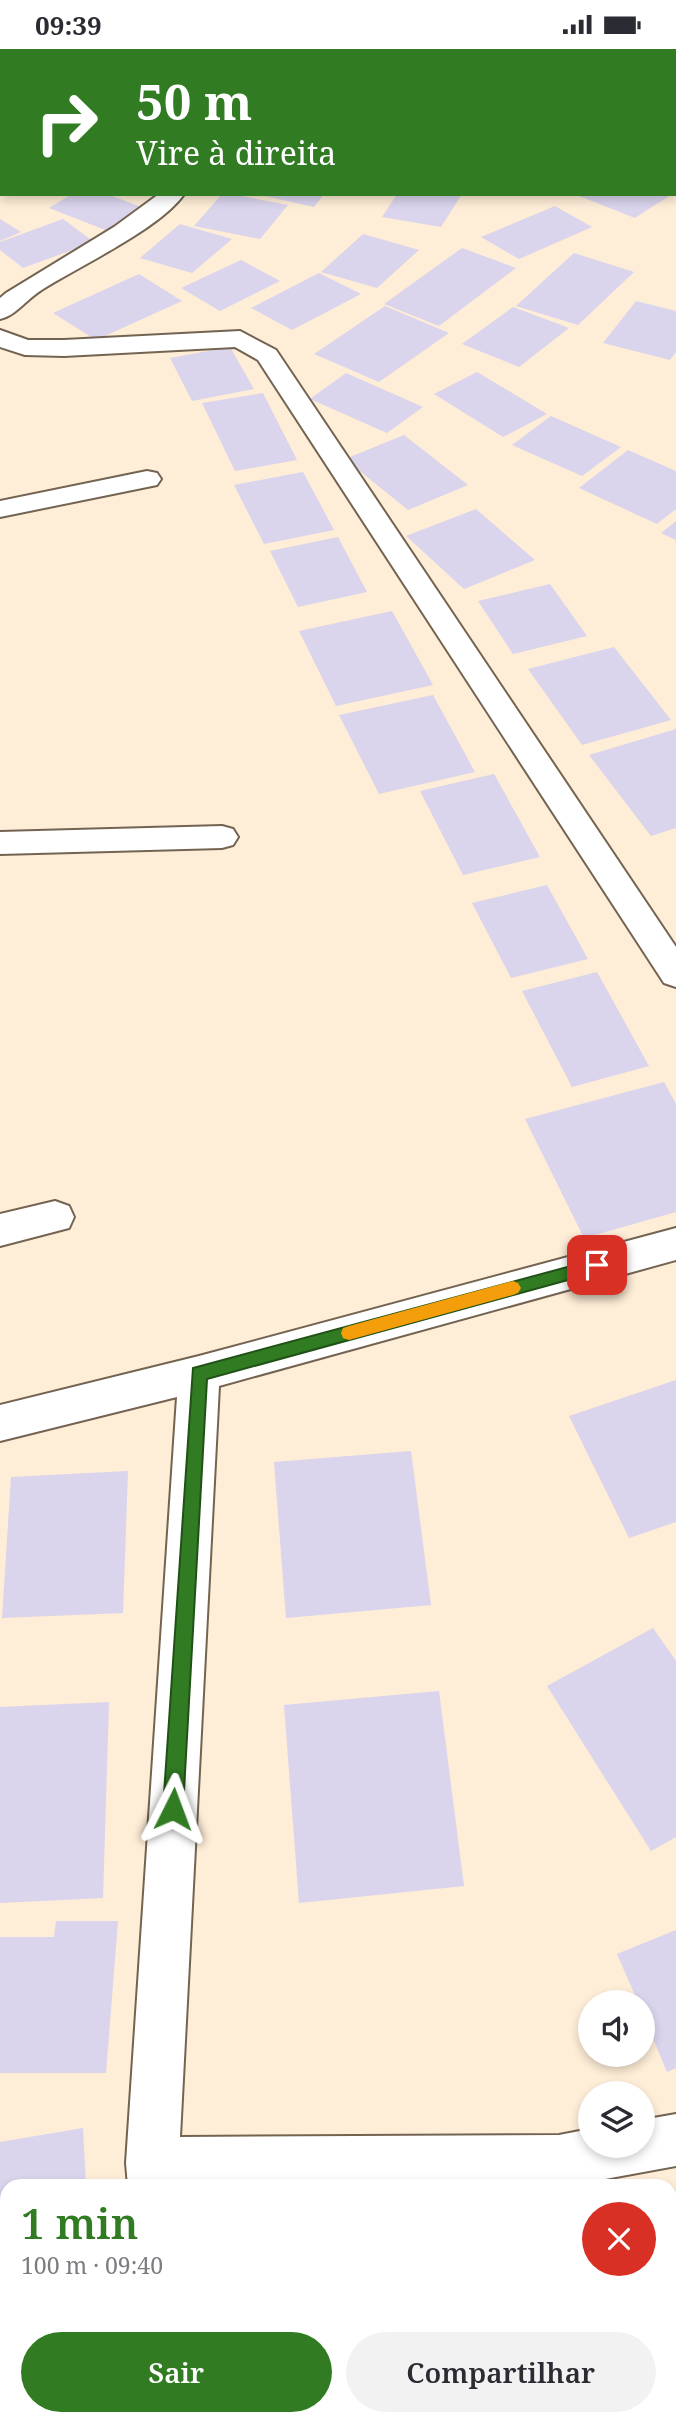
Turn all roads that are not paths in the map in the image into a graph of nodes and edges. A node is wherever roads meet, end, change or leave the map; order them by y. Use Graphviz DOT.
graph roads {
  1 [pos="171,196"];
  2 [pos="0,312"];
  3 [pos="0,338"];
  4 [pos="147,479"];
  5 [pos="0,509"];
  6 [pos="222,837"];
  7 [pos="0,843"];
  8 [pos="676,974"];
  9 [pos="55,1217"];
  10 [pos="0,1230"];
  11 [pos="676,1244"];
  12 [pos="199,1374"];
  13 [pos="0,1423"];
  14 [pos="676,2140"];
  15 [pos="153,2175"];
  1 -- 2 [label="street"];
  3 -- 8 [label="street"];
  4 -- 5 [label="street"];
  6 -- 7 [label="street"];
  9 -- 10 [label="street"];
  11 -- 12 [label="street"];
  12 -- 13 [label="street"];
  12 -- 15 [label="street"];
  14 -- 15 [label="street"];
}
